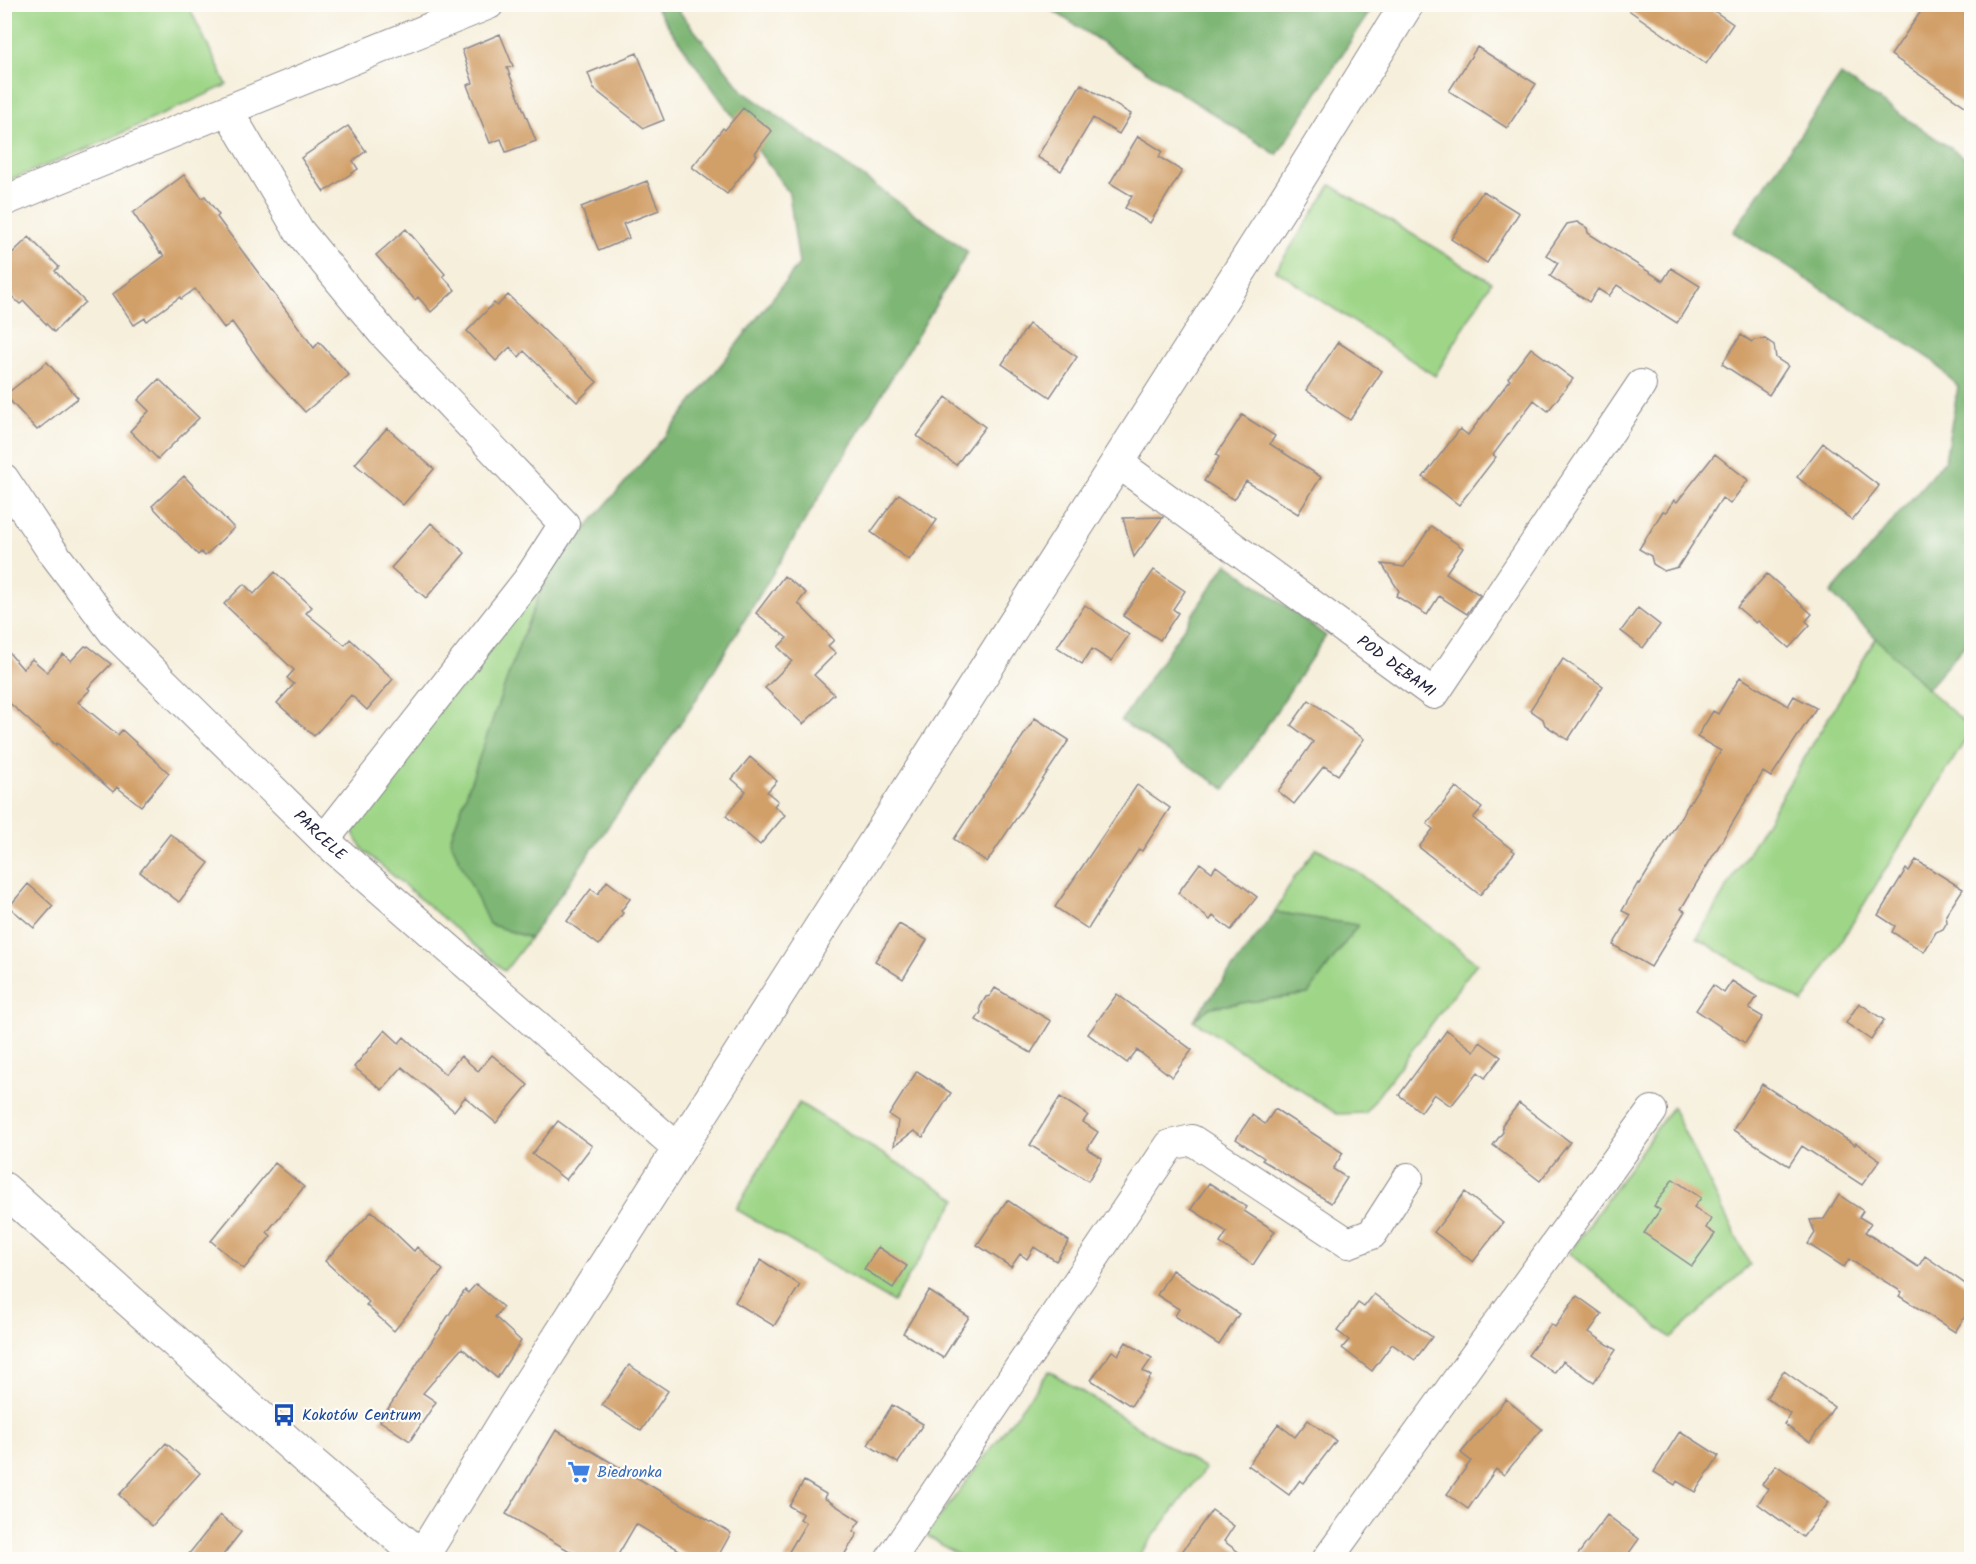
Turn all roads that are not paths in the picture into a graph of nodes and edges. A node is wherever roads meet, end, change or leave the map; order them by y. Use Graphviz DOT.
graph roads {
  1 [pos="489,4"];
  2 [pos="1407,4"];
  3 [pos="228,111"];
  4 [pos="4,201"];
  5 [pos="1641,385"];
  6 [pos="1117,462"];
  7 [pos="4,479"];
  8 [pos="324,840"];
  9 [pos="1652,1111"];
  10 [pos="680,1150"];
  11 [pos="1408,1178"];
  12 [pos="4,1189"];
  13 [pos="422,1559"];
  14 [pos="890,1560"];
  15 [pos="1327,1560"];
  1 -- 3 [label="street"];
  2 -- 6 [label="street"];
  3 -- 4 [label="street"];
  3 -- 8 [label="street"];
  5 -- 6 [label="street, POD DĘBAMI"];
  6 -- 10 [label="street"];
  7 -- 8 [label="street, PARCELE"];
  8 -- 10 [label="street, PARCELE"];
  9 -- 15 [label="street"];
  10 -- 13 [label="street"];
  11 -- 14 [label="street"];
  12 -- 13 [label="street"];
}
